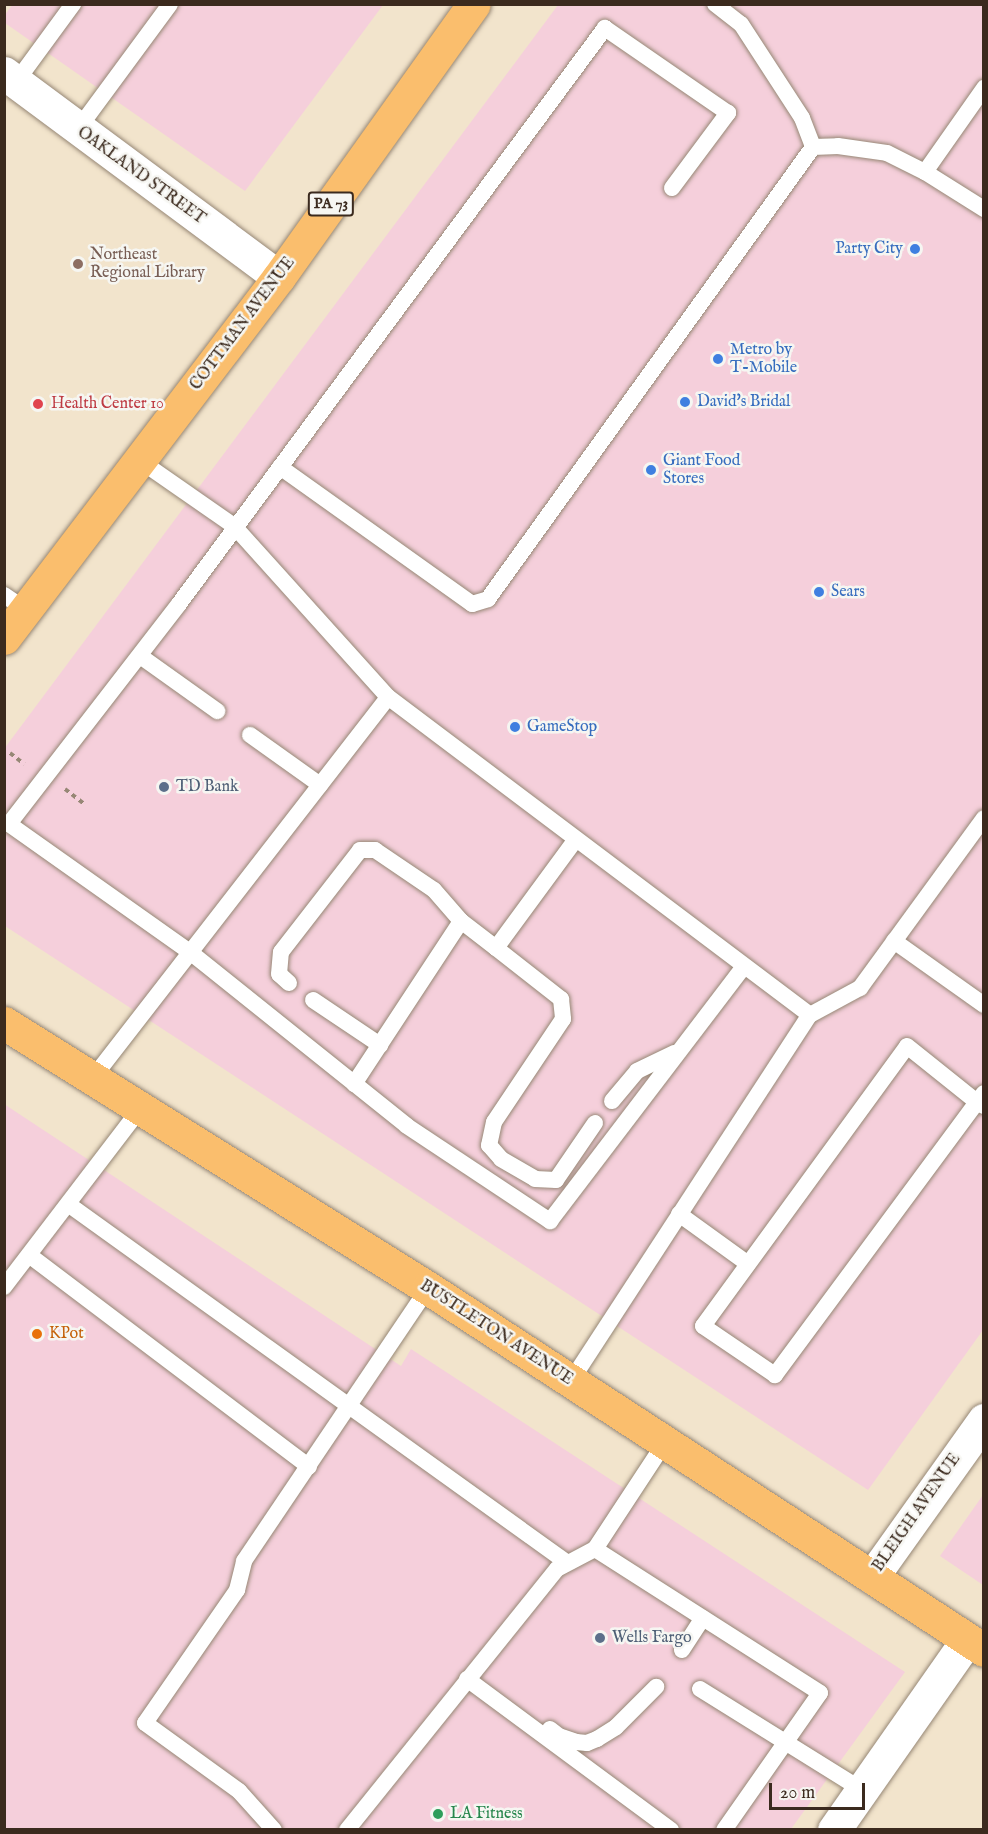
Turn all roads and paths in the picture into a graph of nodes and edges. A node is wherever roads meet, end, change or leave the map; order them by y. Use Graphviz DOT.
graph roads {
  1 [pos="74,4"];
  2 [pos="170,4"];
  3 [pos="474,4"];
  4 [pos="715,4"];
  5 [pos="10,78"];
  6 [pos="984,88"];
  7 [pos="78,129"];
  8 [pos="813,147"];
  9 [pos="925,172"];
  10 [pos="672,188"];
  11 [pos="984,209"];
  12 [pos="279,277"];
  13 [pos="139,460"];
  14 [pos="280,467"];
  15 [pos="234,526"];
  16 [pos="15,602"];
  17 [pos="4,638"];
  18 [pos="140,656"];
  19 [pos="388,697"];
  20 [pos="217,711"];
  21 [pos="250,735"];
  22 [pos="10,753"];
  23 [pos="31,770"];
  24 [pos="320,785"];
  25 [pos="62,786"];
  26 [pos="83,803"];
  27 [pos="984,818"];
  28 [pos="576,839"];
  29 [pos="461,921"];
  30 [pos="894,941"];
  31 [pos="496,948"];
  32 [pos="190,952"];
  33 [pos="744,966"];
  34 [pos="289,983"];
  35 [pos="313,1000"];
  36 [pos="984,1005"];
  37 [pos="810,1015"];
  38 [pos="4,1023"];
  39 [pos="380,1045"];
  40 [pos="677,1051"];
  41 [pos="92,1079"];
  42 [pos="354,1084"];
  43 [pos="982,1100"];
  44 [pos="612,1101"];
  45 [pos="140,1109"];
  46 [pos="595,1123"];
  47 [pos="68,1204"];
  48 [pos="680,1214"];
  49 [pos="29,1255"];
  50 [pos="748,1264"];
  51 [pos="4,1287"];
  52 [pos="429,1288"];
  53 [pos="571,1382"];
  54 [pos="349,1406"];
  55 [pos="984,1420"];
  56 [pos="666,1441"];
  57 [pos="309,1467"];
  58 [pos="595,1549"];
  59 [pos="566,1562"];
  60 [pos="872,1577"];
  61 [pos="704,1618"];
  62 [pos="975,1645"];
  63 [pos="682,1650"];
  64 [pos="470,1675"];
  65 [pos="657,1687"];
  66 [pos="700,1689"];
  67 [pos="785,1742"];
  68 [pos="862,1790"];
  69 [pos="274,1830"];
  70 [pos="347,1830"];
  71 [pos="671,1830"];
  72 [pos="724,1830"];
  73 [pos="834,1830"];
  1 -- 5 [label="lane"];
  2 -- 7 [label="lane"];
  3 -- 12 [label="main road, COTTMAN AVENUE / PA 73"];
  4 -- 8 [label="lane"];
  5 -- 7 [label="street, OAKLAND STREET"];
  6 -- 9 [label="lane"];
  7 -- 12 [label="street, OAKLAND STREET"];
  8 -- 9 [label="lane"];
  8 -- 14 [label="lane"];
  9 -- 11 [label="lane"];
  10 -- 14 [label="lane"];
  12 -- 13 [label="main road, COTTMAN AVENUE / PA 73"];
  13 -- 15 [label="lane"];
  13 -- 16 [label="main road, COTTMAN AVENUE / PA 73"];
  14 -- 15 [label="lane"];
  15 -- 18 [label="lane"];
  15 -- 19 [label="lane"];
  16 -- 17 [label="main road, COTTMAN AVENUE / PA 73"];
  18 -- 20 [label="lane"];
  18 -- 32 [label="lane"];
  19 -- 24 [label="lane"];
  19 -- 28 [label="lane"];
  21 -- 24 [label="lane"];
  22 -- 23 [label="path"];
  24 -- 32 [label="lane"];
  25 -- 26 [label="path"];
  27 -- 30 [label="lane"];
  28 -- 31 [label="lane"];
  28 -- 33 [label="lane"];
  29 -- 31 [label="lane"];
  29 -- 34 [label="lane"];
  29 -- 39 [label="lane"];
  30 -- 36 [label="lane"];
  30 -- 37 [label="lane"];
  31 -- 46 [label="lane"];
  32 -- 41 [label="lane"];
  32 -- 42 [label="lane"];
  33 -- 37 [label="lane"];
  33 -- 40 [label="lane"];
  35 -- 39 [label="lane"];
  37 -- 48 [label="lane"];
  38 -- 41 [label="main road, BUSTLETON AVENUE"];
  39 -- 42 [label="lane"];
  40 -- 42 [label="lane"];
  40 -- 44 [label="lane"];
  41 -- 45 [label="main road, BUSTLETON AVENUE"];
  43 -- 50 [label="lane"];
  43 -- 50 [label="lane"];
  45 -- 47 [label="lane"];
  45 -- 52 [label="main road, BUSTLETON AVENUE"];
  47 -- 49 [label="lane"];
  47 -- 54 [label="lane"];
  48 -- 50 [label="lane"];
  48 -- 53 [label="lane"];
  49 -- 51 [label="lane"];
  49 -- 57 [label="lane"];
  52 -- 53 [label="main road, BUSTLETON AVENUE"];
  52 -- 54 [label="lane"];
  53 -- 56 [label="main road, BUSTLETON AVENUE"];
  54 -- 57 [label="lane"];
  54 -- 59 [label="lane"];
  55 -- 60 [label="street, BLEIGH AVENUE"];
  56 -- 58 [label="lane"];
  56 -- 60 [label="main road, BUSTLETON AVENUE"];
  57 -- 69 [label="lane"];
  58 -- 59 [label="lane"];
  58 -- 61 [label="lane"];
  59 -- 64 [label="lane"];
  60 -- 62 [label="main road, BUSTLETON AVENUE"];
  61 -- 63 [label="lane"];
  61 -- 67 [label="lane"];
  62 -- 68 [label="street"];
  64 -- 65 [label="lane"];
  64 -- 70 [label="lane"];
  64 -- 71 [label="lane"];
  66 -- 67 [label="lane"];
  67 -- 68 [label="lane"];
  67 -- 72 [label="lane"];
  68 -- 73 [label="street"];
}
